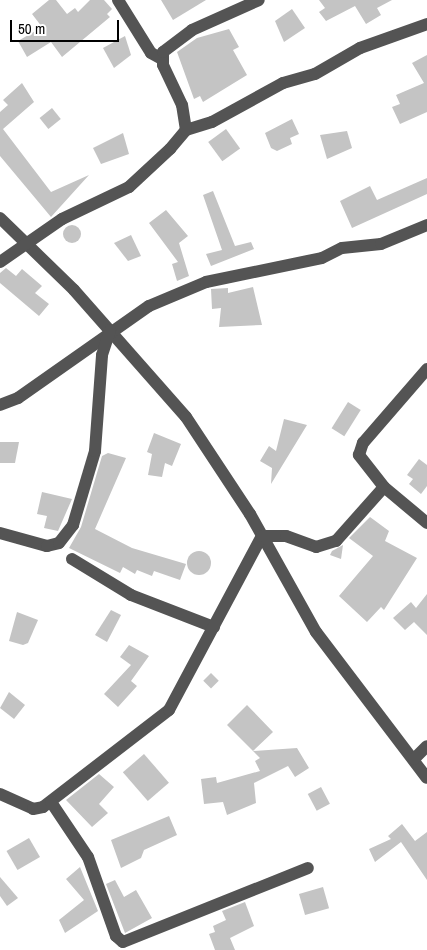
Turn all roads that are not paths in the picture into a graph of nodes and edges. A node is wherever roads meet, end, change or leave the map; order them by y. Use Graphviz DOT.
graph roads {
  1 [pos="118,0"];
  2 [pos="259,0"];
  3 [pos="427,24"];
  4 [pos="162,59"];
  5 [pos="186,130"];
  6 [pos="0,218"];
  7 [pos="427,225"];
  8 [pos="26,244"];
  9 [pos="0,262"];
  10 [pos="110,330"];
  11 [pos="427,368"];
  12 [pos="0,405"];
  13 [pos="384,487"];
  14 [pos="427,523"];
  15 [pos="0,534"];
  16 [pos="262,536"];
  17 [pos="72,559"];
  18 [pos="214,628"];
  19 [pos="427,746"];
  20 [pos="414,759"];
  21 [pos="427,778"];
  22 [pos="0,794"];
  23 [pos="51,802"];
  24 [pos="308,868"];
  1 -- 4 [label="street"];
  2 -- 4 [label="street"];
  3 -- 5 [label="street"];
  4 -- 5 [label="street"];
  5 -- 8 [label="street"];
  6 -- 8 [label="street"];
  7 -- 10 [label="street"];
  8 -- 9 [label="street"];
  8 -- 10 [label="street"];
  10 -- 12 [label="street"];
  10 -- 15 [label="street"];
  10 -- 16 [label="street"];
  11 -- 13 [label="street"];
  13 -- 14 [label="street"];
  13 -- 16 [label="street"];
  16 -- 18 [label="street"];
  16 -- 20 [label="street"];
  17 -- 18 [label="street"];
  18 -- 23 [label="street"];
  19 -- 20 [label="street"];
  20 -- 21 [label="street"];
  22 -- 23 [label="street"];
  23 -- 24 [label="street"];
}
